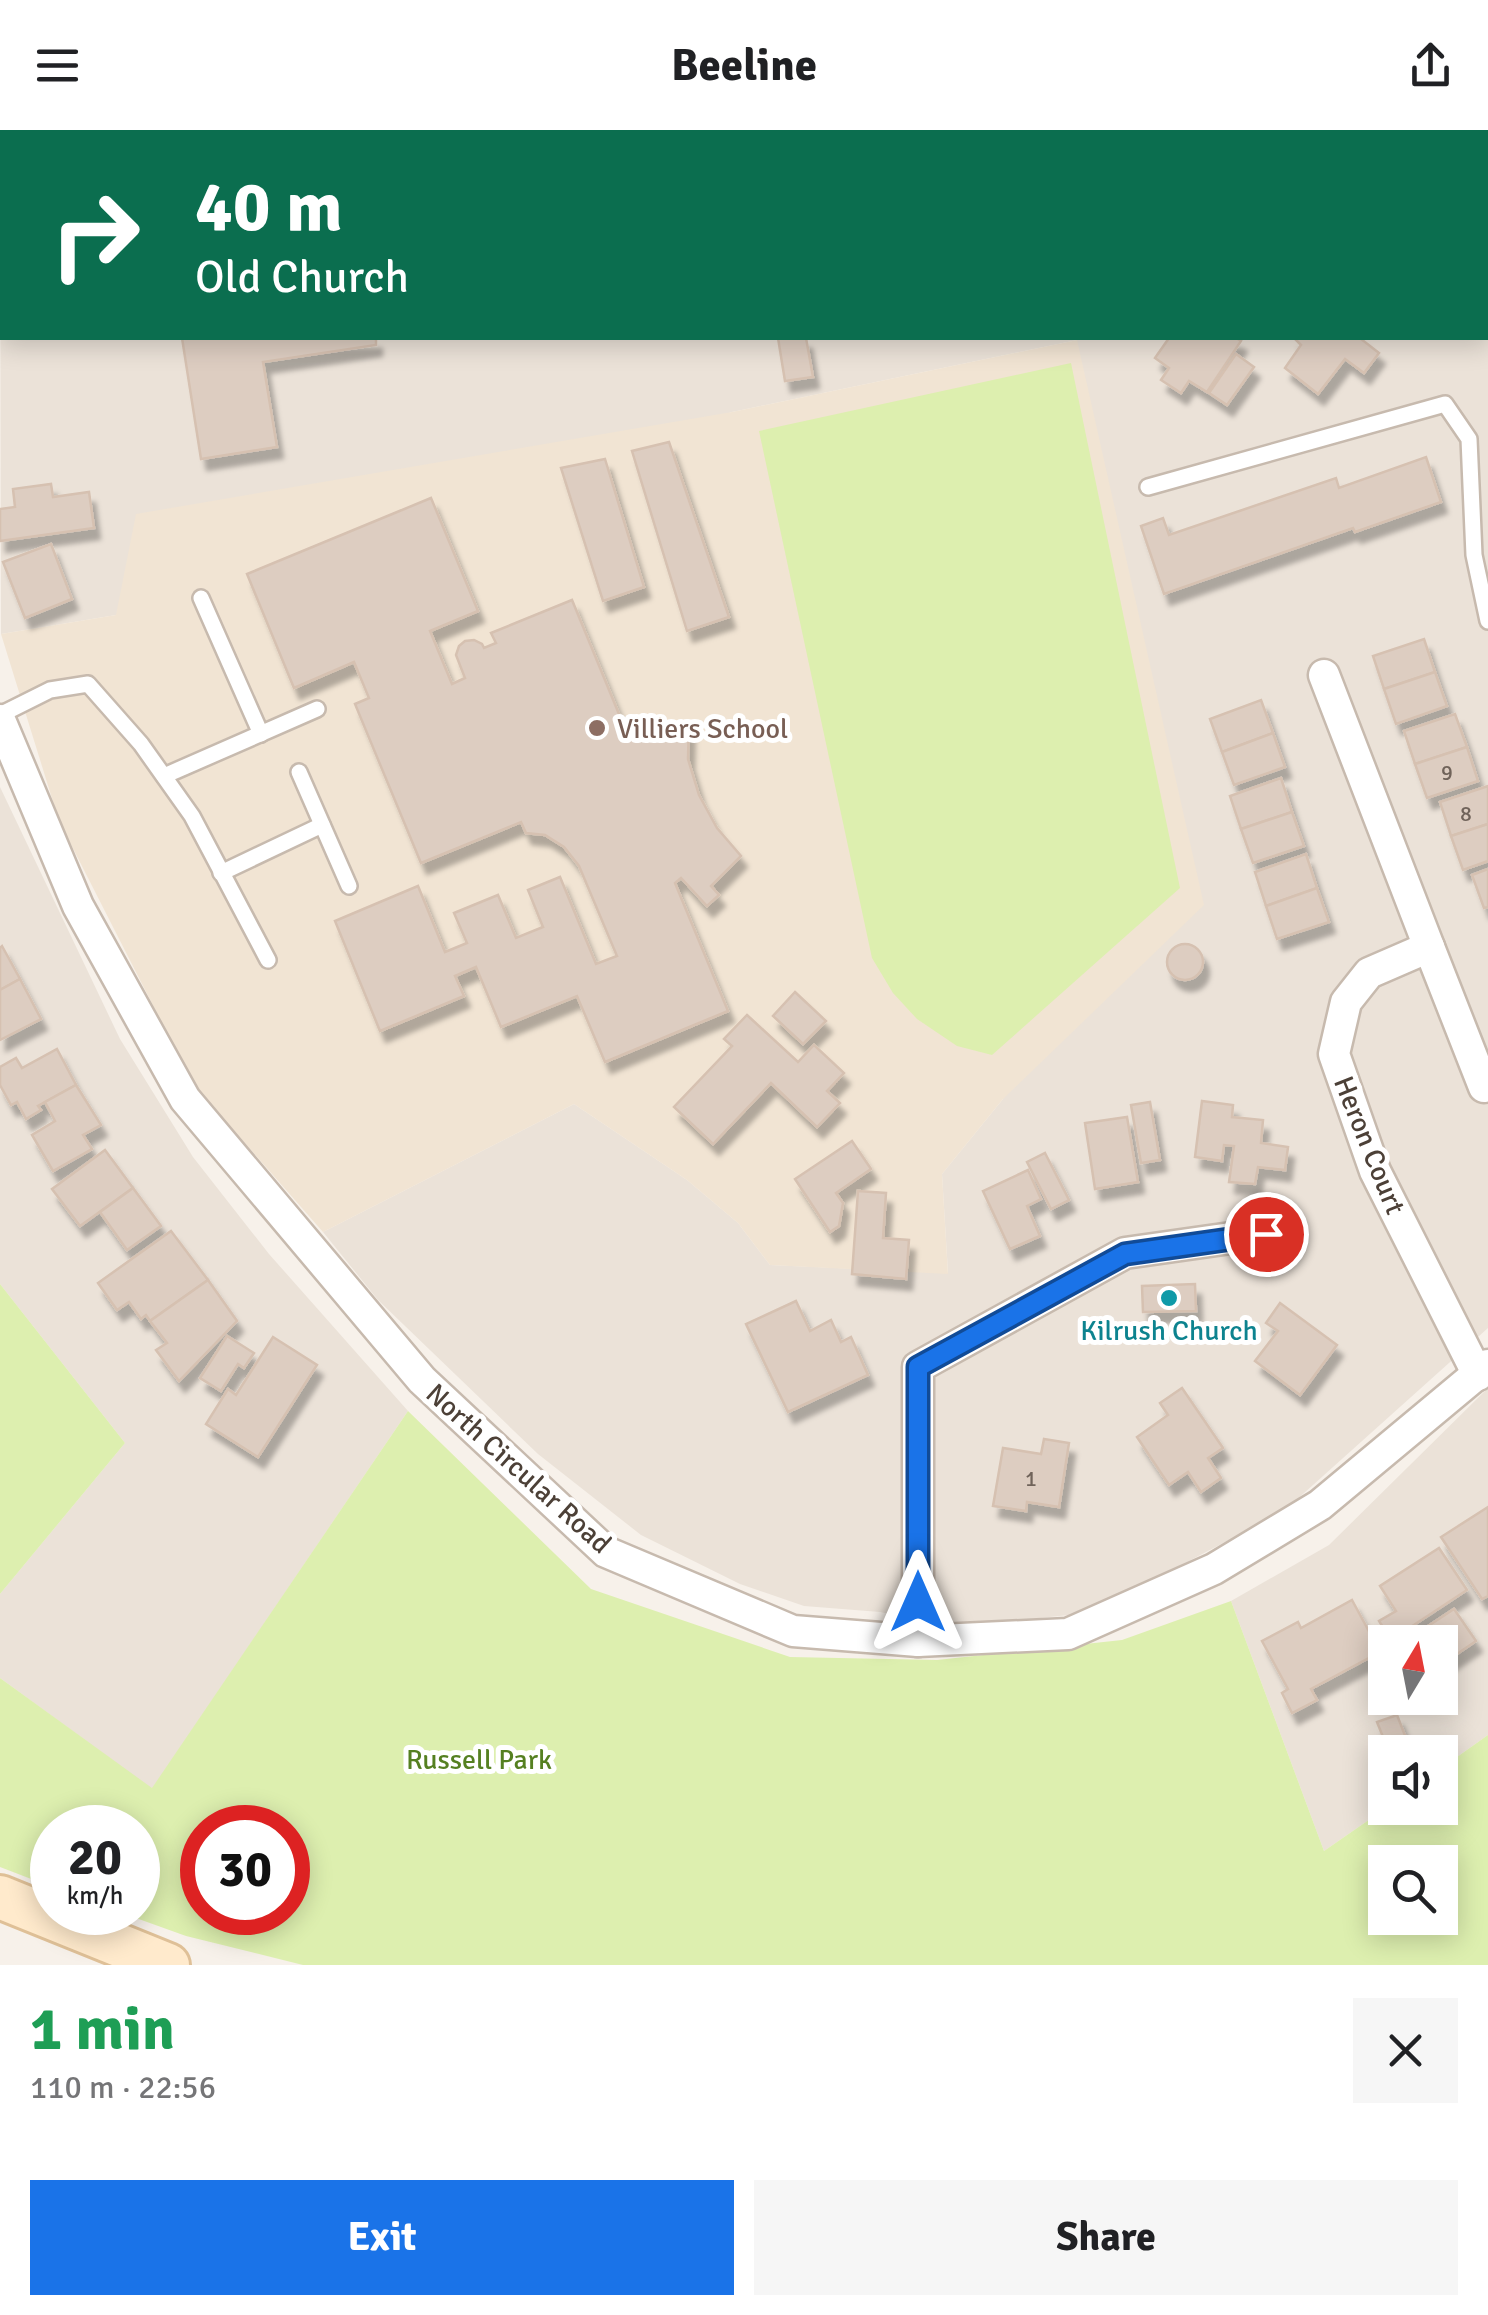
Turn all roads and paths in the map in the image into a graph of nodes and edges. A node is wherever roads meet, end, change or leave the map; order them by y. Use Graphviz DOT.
graph roads {
  1 [pos="1148,486"];
  2 [pos="201,598"];
  3 [pos="1488,621"];
  4 [pos="1324,675"];
  5 [pos="316,709"];
  6 [pos="0,718"];
  7 [pos="261,734"];
  8 [pos="299,772"];
  9 [pos="164,776"];
  10 [pos="322,824"];
  11 [pos="222,873"];
  12 [pos="349,886"];
  13 [pos="1429,946"];
  14 [pos="268,960"];
  15 [pos="1484,1087"];
  16 [pos="1266,1234"];
  17 [pos="1483,1370"];
  18 [pos="918,1641"];
  19 [pos="0,1897"];
  20 [pos="168,1965"];
  1 -- 3 [label="lane"];
  2 -- 7 [label="lane"];
  4 -- 13 [label="street"];
  5 -- 7 [label="lane"];
  6 -- 9 [label="lane"];
  6 -- 18 [label="street, North Circular Road"];
  7 -- 9 [label="lane"];
  8 -- 10 [label="lane"];
  9 -- 11 [label="lane"];
  10 -- 11 [label="lane"];
  10 -- 12 [label="lane"];
  11 -- 14 [label="lane"];
  13 -- 15 [label="street"];
  13 -- 17 [label="street, Heron Court"];
  16 -- 18 [label="street"];
  17 -- 18 [label="street, North Circular Road"];
  19 -- 20 [label="main road"];
}
